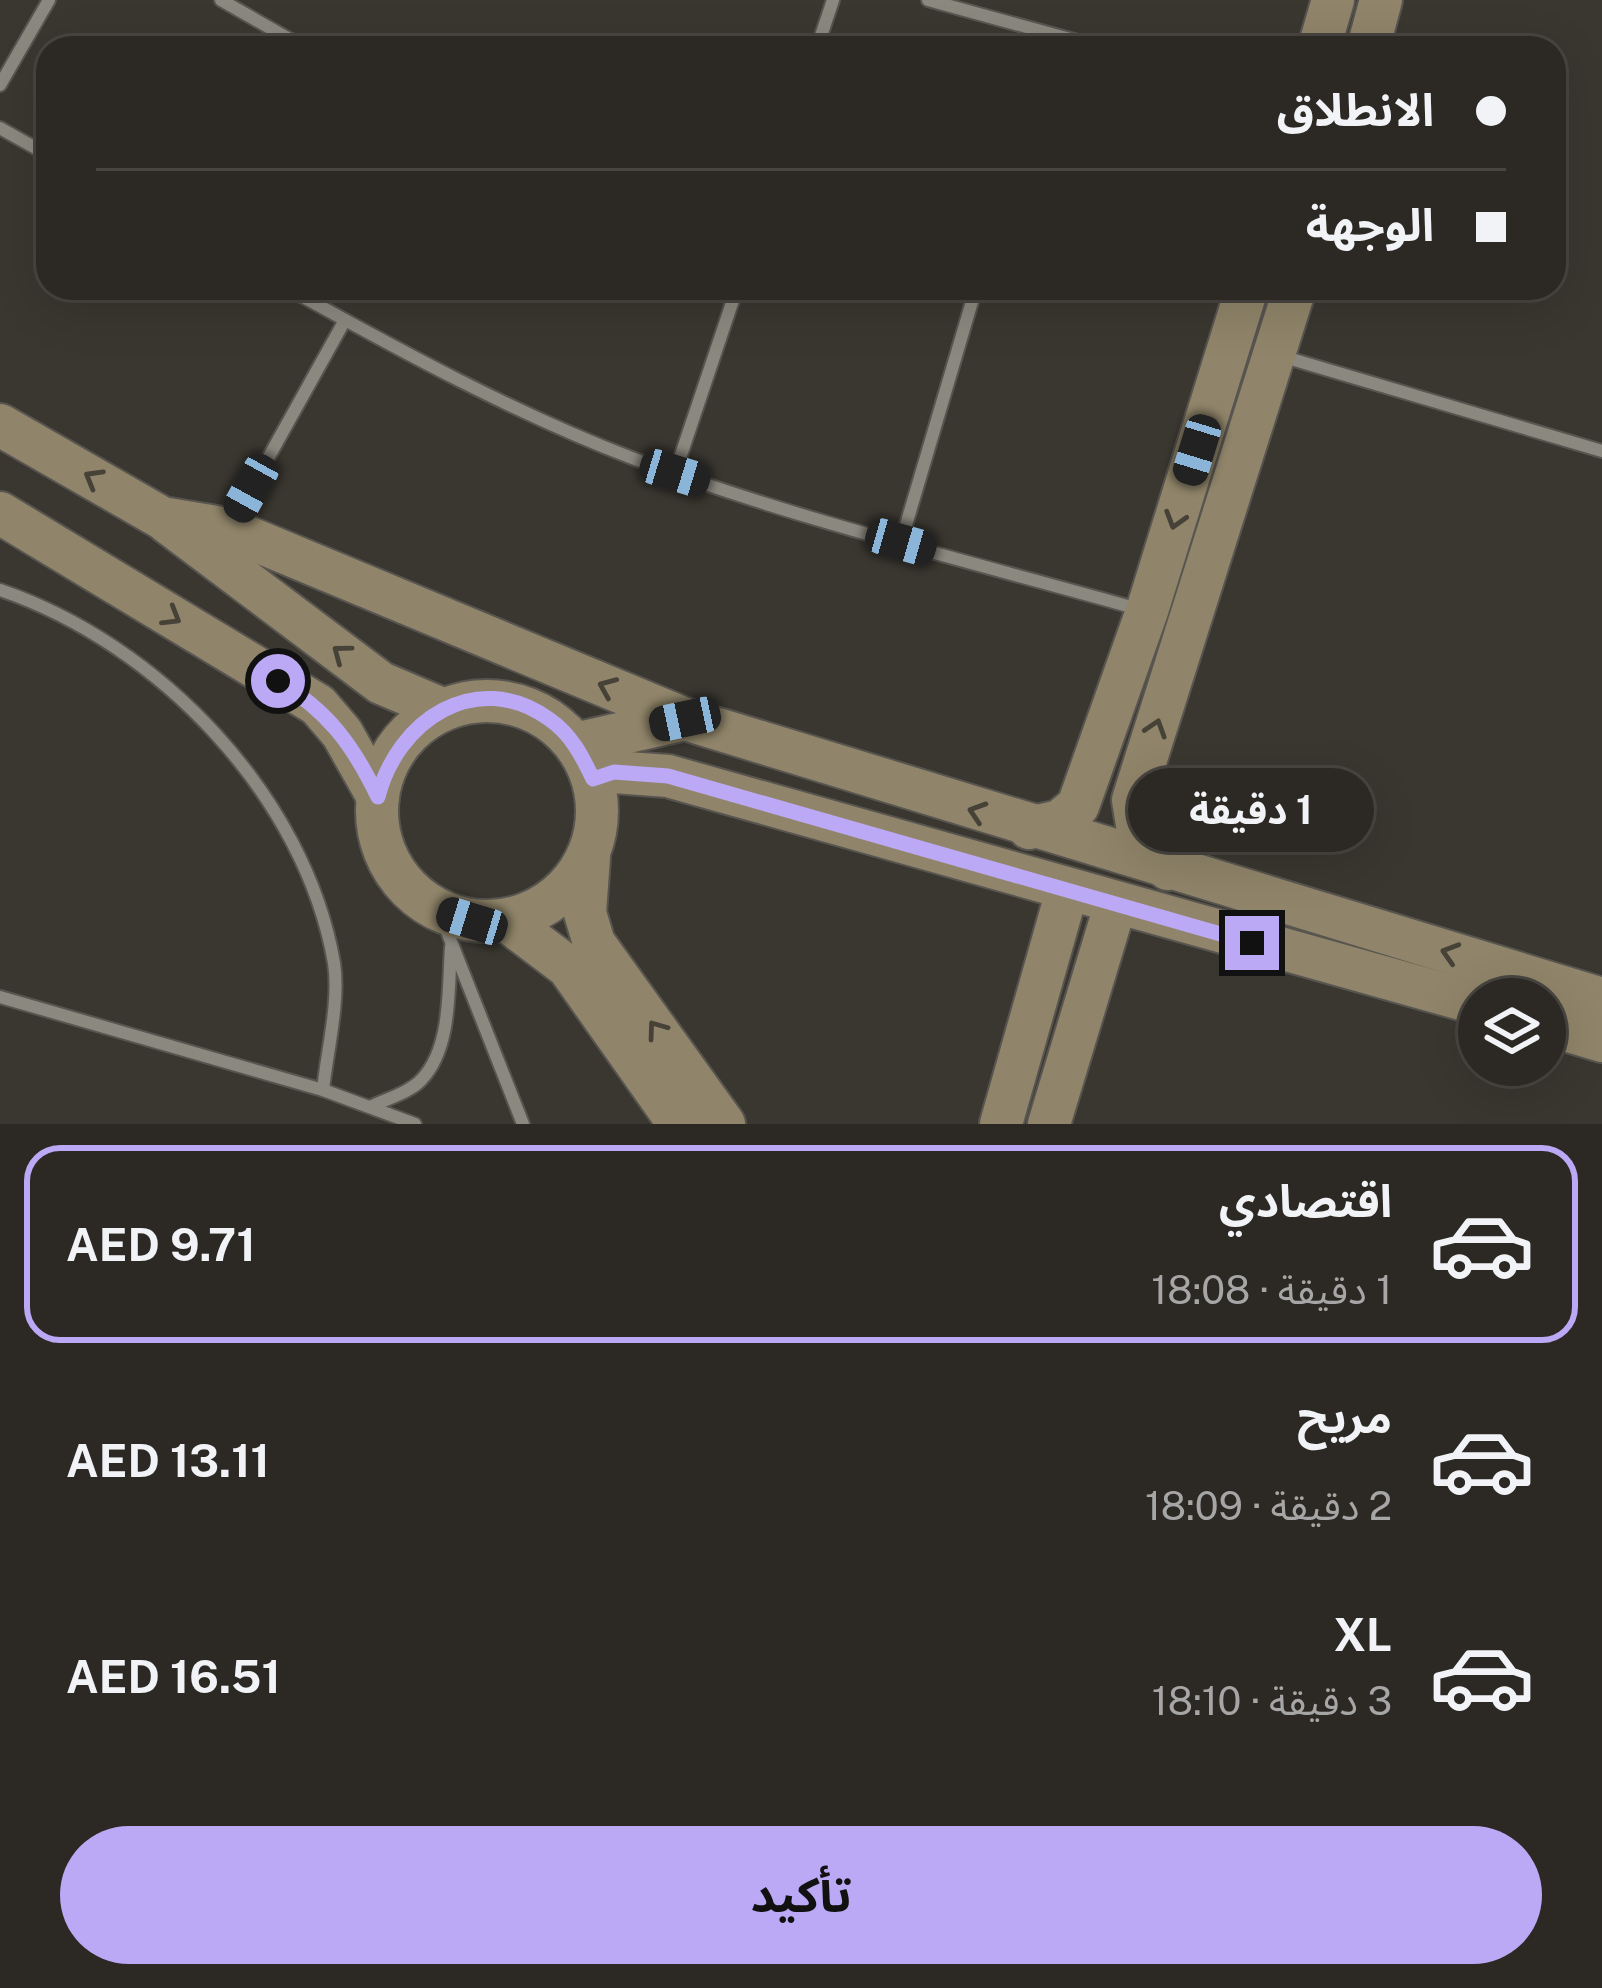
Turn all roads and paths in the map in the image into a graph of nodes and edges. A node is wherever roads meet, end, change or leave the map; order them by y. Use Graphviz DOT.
graph roads {
  1 [pos="50,0"];
  2 [pos="221,0"];
  3 [pos="833,0"];
  4 [pos="928,0"];
  5 [pos="1333,0"];
  6 [pos="1381,0"];
  7 [pos="284,36"];
  8 [pos="821,36"];
  9 [pos="1034,36"];
  10 [pos="1322,36"];
  11 [pos="1371,36"];
  12 [pos="0,85"];
  13 [pos="0,128"];
  14 [pos="36,148"];
  15 [pos="309,300"];
  16 [pos="733,300"];
  17 [pos="972,300"];
  18 [pos="1243,300"];
  19 [pos="1291,300"];
  20 [pos="345,320"];
  21 [pos="1274,354"];
  22 [pos="0,424"];
  23 [pos="1602,451"];
  24 [pos="675,473"];
  25 [pos="0,513"];
  26 [pos="162,518"];
  27 [pos="228,529"];
  28 [pos="901,542"];
  29 [pos="0,590"];
  30 [pos="1147,611"];
  31 [pos="442,709"];
  32 [pos="685,719"];
  33 [pos="584,761"];
  34 [pos="378,797"];
  35 [pos="1029,828"];
  36 [pos="590,853"];
  37 [pos="1169,869"];
  38 [pos="1067,891"];
  39 [pos="1115,906"];
  40 [pos="507,921"];
  41 [pos="446,926"];
  42 [pos="0,997"];
  43 [pos="1458,998"];
  44 [pos="1602,999"];
  45 [pos="1566,1030"];
  46 [pos="1602,1041"];
  47 [pos="323,1090"];
  48 [pos="370,1107"];
  49 [pos="416,1124"];
  50 [pos="523,1124"];
  51 [pos="679,1124"];
  52 [pos="724,1124"];
  53 [pos="1001,1124"];
  54 [pos="1049,1124"];
  1 -- 12 [label="street"];
  2 -- 7 [label="street"];
  3 -- 8 [label="street"];
  4 -- 9 [label="street"];
  5 -- 10 [label="main road"];
  6 -- 11 [label="main road"];
  13 -- 14 [label="street"];
  15 -- 20 [label="street"];
  16 -- 24 [label="street"];
  17 -- 28 [label="street"];
  18 -- 30 [label="main road, one-way"];
  19 -- 21 [label="main road"];
  20 -- 24 [label="street"];
  20 -- 27 [label="street"];
  21 -- 23 [label="street"];
  37 -- 21 [label="main road, one-way"];
  26 -- 22 [label="main road, one-way"];
  24 -- 28 [label="street"];
  25 -- 34 [label="main road, one-way"];
  26 -- 27 [label="main road"];
  31 -- 26 [label="main road, one-way"];
  32 -- 27 [label="main road, one-way"];
  28 -- 30 [label="street"];
  29 -- 47 [label="street"];
  30 -- 35 [label="main road"];
  31 -- 33 [label="main road"];
  31 -- 34 [label="main road"];
  32 -- 33 [label="main road"];
  35 -- 32 [label="main road, one-way"];
  33 -- 36 [label="main road"];
  33 -- 38 [label="main road"];
  34 -- 41 [label="main road"];
  35 -- 37 [label="main road"];
  36 -- 40 [label="main road"];
  52 -- 36 [label="main road, one-way"];
  44 -- 37 [label="main road, one-way"];
  38 -- 39 [label="main road"];
  38 -- 53 [label="main road"];
  39 -- 43 [label="main road"];
  39 -- 54 [label="main road"];
  40 -- 41 [label="main road"];
  40 -- 51 [label="main road"];
  41 -- 48 [label="street"];
  41 -- 50 [label="street"];
  42 -- 47 [label="street"];
  45 -- 46 [label="main road"];
  47 -- 48 [label="street"];
  48 -- 49 [label="street"];
}
